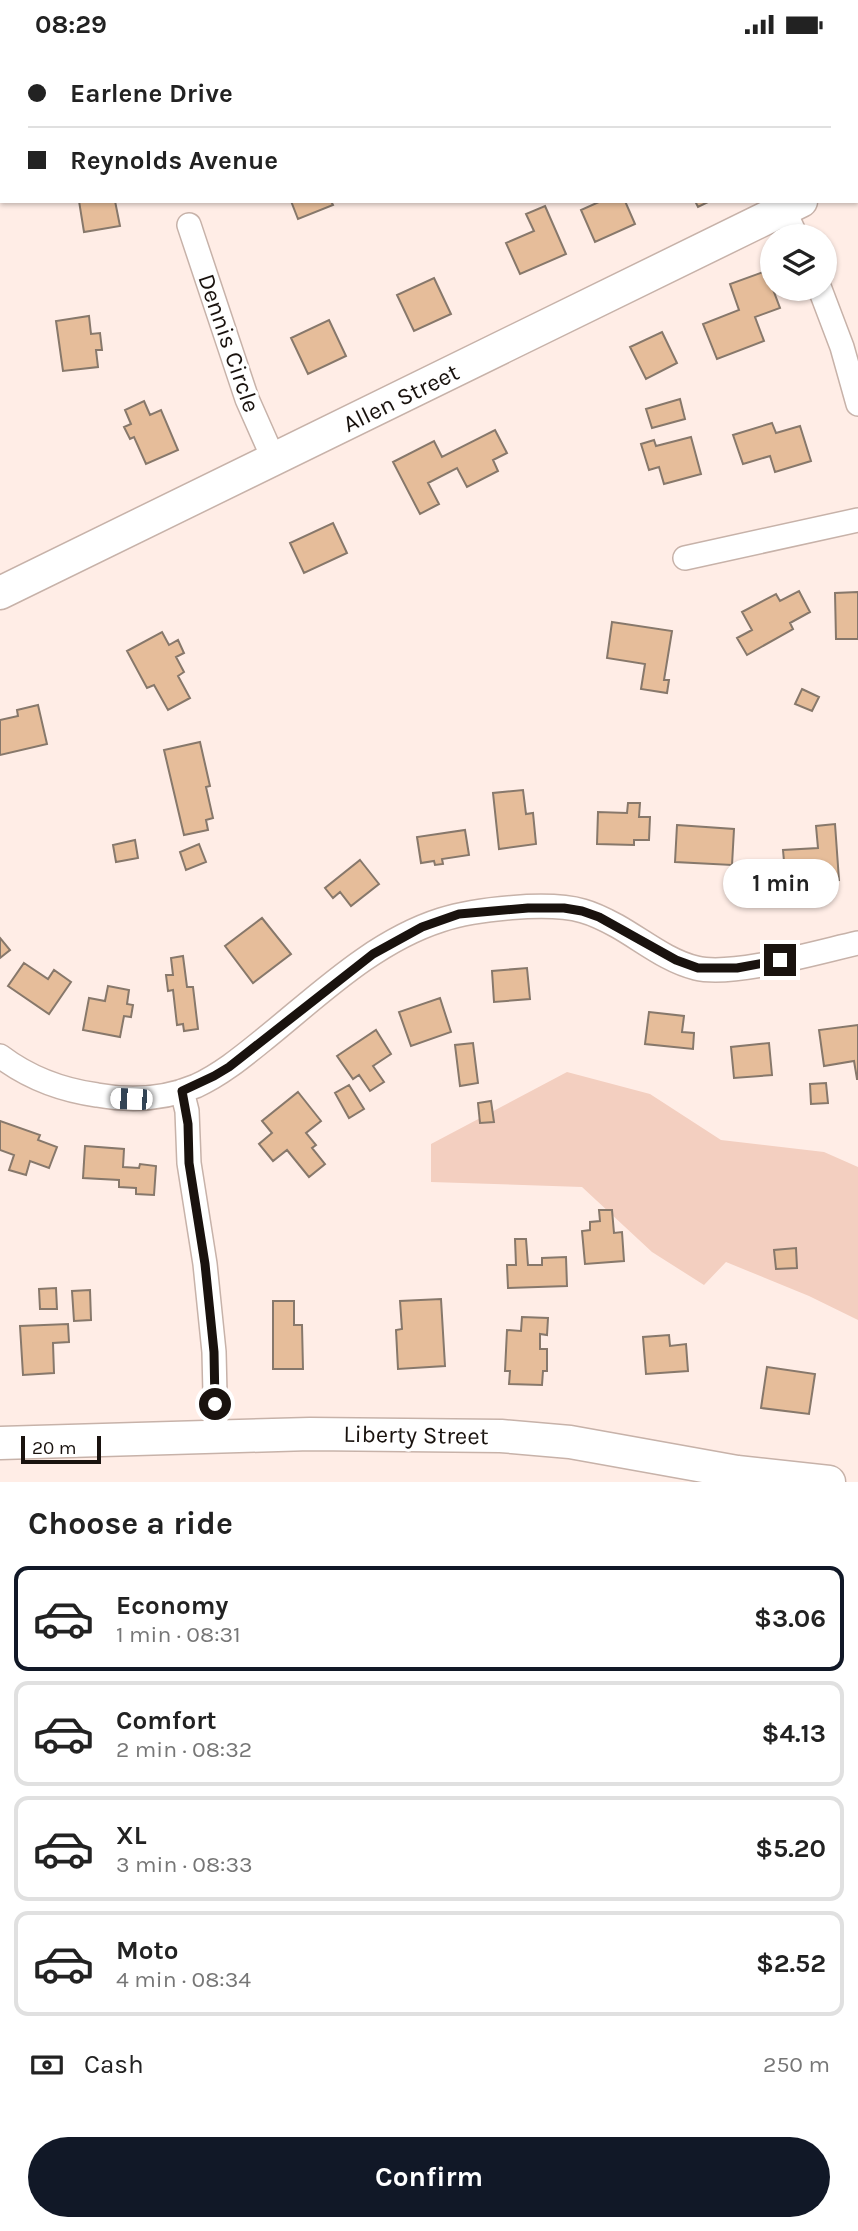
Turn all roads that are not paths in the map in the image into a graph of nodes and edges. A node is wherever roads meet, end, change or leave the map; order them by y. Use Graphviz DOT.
graph roads {
  1 [pos="793,216"];
  2 [pos="189,225"];
  3 [pos="825,301"];
  4 [pos="858,404"];
  5 [pos="274,460"];
  6 [pos="858,520"];
  7 [pos="685,558"];
  8 [pos="0,593"];
  9 [pos="858,943"];
  10 [pos="0,1056"];
  11 [pos="182,1091"];
  12 [pos="216,1436"];
  13 [pos="0,1443"];
  14 [pos="829,1482"];
  1 -- 5 [label="street, Allen Street"];
  2 -- 5 [label="street, Dennis Circle"];
  3 -- 4 [label="street"];
  5 -- 8 [label="street, Allen Street"];
  6 -- 7 [label="street"];
  9 -- 11 [label="street"];
  10 -- 11 [label="street"];
  11 -- 12 [label="street"];
  12 -- 13 [label="street, Liberty Street"];
  12 -- 14 [label="street, Liberty Street"];
}
